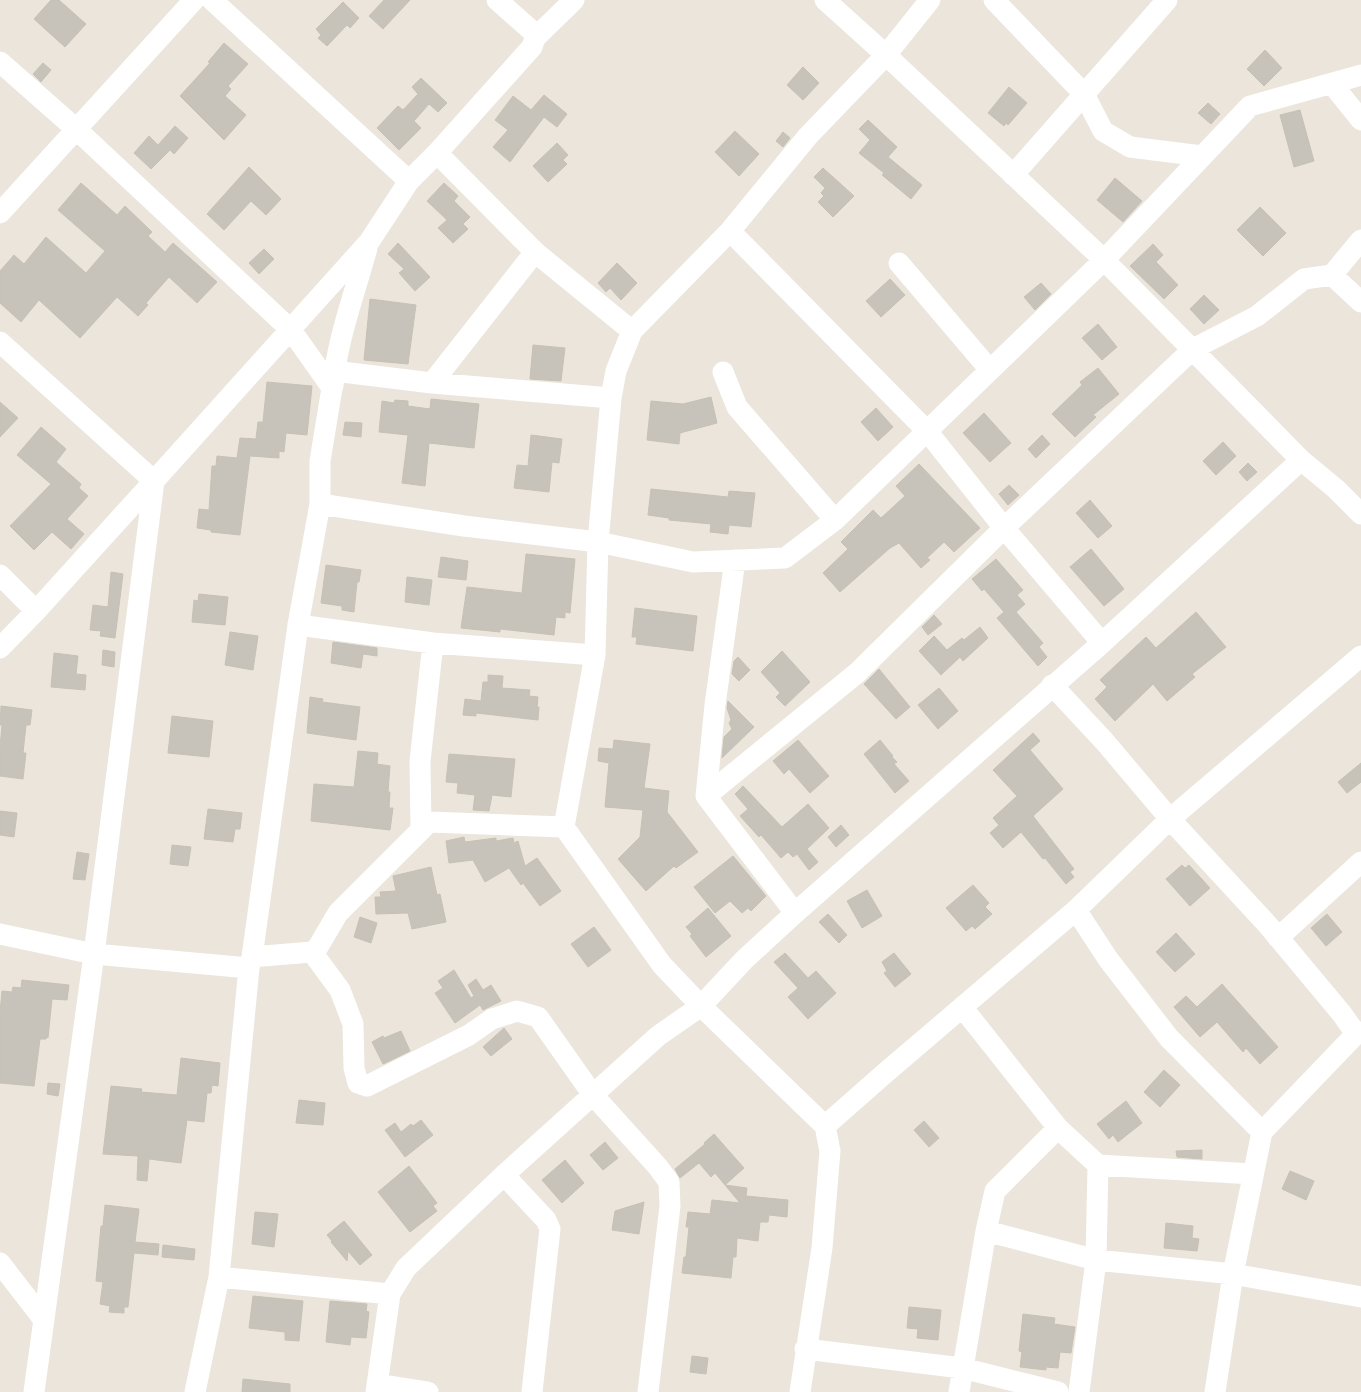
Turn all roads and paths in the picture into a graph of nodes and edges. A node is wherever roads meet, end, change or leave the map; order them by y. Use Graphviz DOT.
graph roads {
  1 [pos="194,0"];
  2 [pos="212,0"];
  3 [pos="497,0"];
  4 [pos="574,0"];
  5 [pos="825,0"];
  6 [pos="930,0"];
  7 [pos="994,0"];
  8 [pos="1167,0"];
  9 [pos="535,38"];
  10 [pos="886,55"];
  11 [pos="0,62"];
  12 [pos="1361,75"];
  13 [pos="1332,84"];
  14 [pos="1084,94"];
  15 [pos="1361,120"];
  16 [pos="76,130"];
  17 [pos="437,153"];
  18 [pos="1202,156"];
  19 [pos="1013,176"];
  20 [pos="409,182"];
  21 [pos="0,213"];
  22 [pos="730,231"];
  23 [pos="1361,240"];
  24 [pos="369,242"];
  25 [pos="535,252"];
  26 [pos="1104,260"];
  27 [pos="899,263"];
  28 [pos="1332,275"];
  29 [pos="1361,302"];
  30 [pos="291,330"];
  31 [pos="632,331"];
  32 [pos="0,342"];
  33 [pos="1192,349"];
  34 [pos="990,370"];
  35 [pos="723,372"];
  36 [pos="333,380"];
  37 [pos="432,383"];
  38 [pos="611,398"];
  39 [pos="927,431"];
  40 [pos="1301,460"];
  41 [pos="154,481"];
  42 [pos="320,504"];
  43 [pos="1361,514"];
  44 [pos="835,520"];
  45 [pos="1004,528"];
  46 [pos="598,542"];
  47 [pos="735,560"];
  48 [pos="0,575"];
  49 [pos="36,611"];
  50 [pos="298,625"];
  51 [pos="433,643"];
  52 [pos="1102,643"];
  53 [pos="0,648"];
  54 [pos="595,655"];
  55 [pos="1361,656"];
  56 [pos="1052,685"];
  57 [pos="706,796"];
  58 [pos="1170,819"];
  59 [pos="564,827"];
  60 [pos="421,829"];
  61 [pos="1361,862"];
  62 [pos="1076,910"];
  63 [pos="795,913"];
  64 [pos="0,934"];
  65 [pos="1278,938"];
  66 [pos="312,952"];
  67 [pos="94,954"];
  68 [pos="251,962"];
  69 [pos="701,1006"];
  70 [pos="962,1007"];
  71 [pos="1358,1033"];
  72 [pos="594,1095"];
  73 [pos="825,1126"];
  74 [pos="1058,1128"];
  75 [pos="1262,1132"];
  76 [pos="1098,1165"];
  77 [pos="1253,1174"];
  78 [pos="504,1175"];
  79 [pos="986,1231"];
  80 [pos="1096,1260"];
  81 [pos="0,1263"];
  82 [pos="1233,1274"];
  83 [pos="219,1277"];
  84 [pos="390,1294"];
  85 [pos="1361,1297"];
  86 [pos="44,1320"];
  87 [pos="805,1349"];
  88 [pos="962,1368"];
  89 [pos="377,1388"];
  90 [pos="34,1392"];
  91 [pos="195,1392"];
  92 [pos="428,1392"];
  93 [pos="532,1392"];
  94 [pos="648,1392"];
  95 [pos="800,1392"];
  96 [pos="959,1392"];
  97 [pos="1058,1392"];
  98 [pos="1079,1392"];
  99 [pos="1215,1392"];
  1 -- 16 [label="street"];
  2 -- 20 [label="street"];
  3 -- 9 [label="street"];
  4 -- 9 [label="street"];
  5 -- 10 [label="street"];
  6 -- 10 [label="street"];
  7 -- 14 [label="street"];
  8 -- 14 [label="street"];
  9 -- 17 [label="street"];
  10 -- 19 [label="street"];
  10 -- 22 [label="street"];
  11 -- 16 [label="street"];
  12 -- 13 [label="street"];
  13 -- 15 [label="street"];
  13 -- 18 [label="street"];
  14 -- 18 [label="street"];
  14 -- 19 [label="street"];
  16 -- 21 [label="street"];
  16 -- 30 [label="street"];
  17 -- 20 [label="street"];
  17 -- 25 [label="street"];
  18 -- 26 [label="street"];
  19 -- 26 [label="street"];
  20 -- 24 [label="street"];
  22 -- 31 [label="street"];
  22 -- 39 [label="street"];
  23 -- 28 [label="street"];
  24 -- 30 [label="street"];
  24 -- 36 [label="street"];
  25 -- 31 [label="street"];
  25 -- 37 [label="street"];
  26 -- 33 [label="street"];
  26 -- 34 [label="street"];
  27 -- 34 [label="street"];
  28 -- 29 [label="street"];
  28 -- 33 [label="street"];
  30 -- 36 [label="street"];
  30 -- 41 [label="street"];
  31 -- 38 [label="street"];
  32 -- 41 [label="street"];
  33 -- 40 [label="street"];
  33 -- 45 [label="street"];
  34 -- 39 [label="street"];
  35 -- 44 [label="street"];
  36 -- 37 [label="street"];
  36 -- 42 [label="street"];
  37 -- 38 [label="street"];
  38 -- 46 [label="street"];
  39 -- 44 [label="street"];
  39 -- 45 [label="street"];
  40 -- 43 [label="street"];
  40 -- 52 [label="street"];
  41 -- 49 [label="street"];
  41 -- 67 [label="street"];
  42 -- 46 [label="street"];
  42 -- 50 [label="street"];
  44 -- 47 [label="street"];
  45 -- 52 [label="street"];
  45 -- 57 [label="street"];
  46 -- 47 [label="street"];
  46 -- 54 [label="street"];
  47 -- 57 [label="street"];
  48 -- 49 [label="street"];
  49 -- 53 [label="street"];
  50 -- 51 [label="street"];
  50 -- 68 [label="street"];
  51 -- 54 [label="street"];
  51 -- 60 [label="street"];
  52 -- 56 [label="street"];
  54 -- 59 [label="street"];
  55 -- 58 [label="street"];
  56 -- 58 [label="street"];
  56 -- 63 [label="street"];
  57 -- 63 [label="street"];
  58 -- 62 [label="street"];
  58 -- 65 [label="street"];
  59 -- 60 [label="street"];
  59 -- 69 [label="street"];
  60 -- 66 [label="street"];
  61 -- 65 [label="street"];
  62 -- 70 [label="street"];
  62 -- 75 [label="street"];
  63 -- 69 [label="street"];
  64 -- 67 [label="street"];
  65 -- 71 [label="street"];
  66 -- 68 [label="street"];
  66 -- 72 [label="street"];
  67 -- 68 [label="street"];
  67 -- 86 [label="street"];
  68 -- 83 [label="street"];
  69 -- 72 [label="street"];
  69 -- 73 [label="street"];
  70 -- 73 [label="street"];
  70 -- 74 [label="street"];
  71 -- 75 [label="street"];
  72 -- 78 [label="street"];
  72 -- 94 [label="street"];
  73 -- 87 [label="street"];
  74 -- 76 [label="street"];
  74 -- 79 [label="street"];
  75 -- 77 [label="street"];
  76 -- 77 [label="street"];
  76 -- 80 [label="street"];
  77 -- 82 [label="street"];
  78 -- 84 [label="street"];
  78 -- 93 [label="street"];
  79 -- 80 [label="street"];
  79 -- 88 [label="street"];
  80 -- 82 [label="street"];
  80 -- 98 [label="street"];
  81 -- 86 [label="street"];
  82 -- 85 [label="street"];
  82 -- 99 [label="street"];
  83 -- 84 [label="street"];
  83 -- 91 [label="street"];
  84 -- 89 [label="street"];
  86 -- 90 [label="street"];
  87 -- 88 [label="street"];
  87 -- 95 [label="street"];
  88 -- 96 [label="street"];
  88 -- 97 [label="street"];
  89 -- 92 [label="street"];
}
